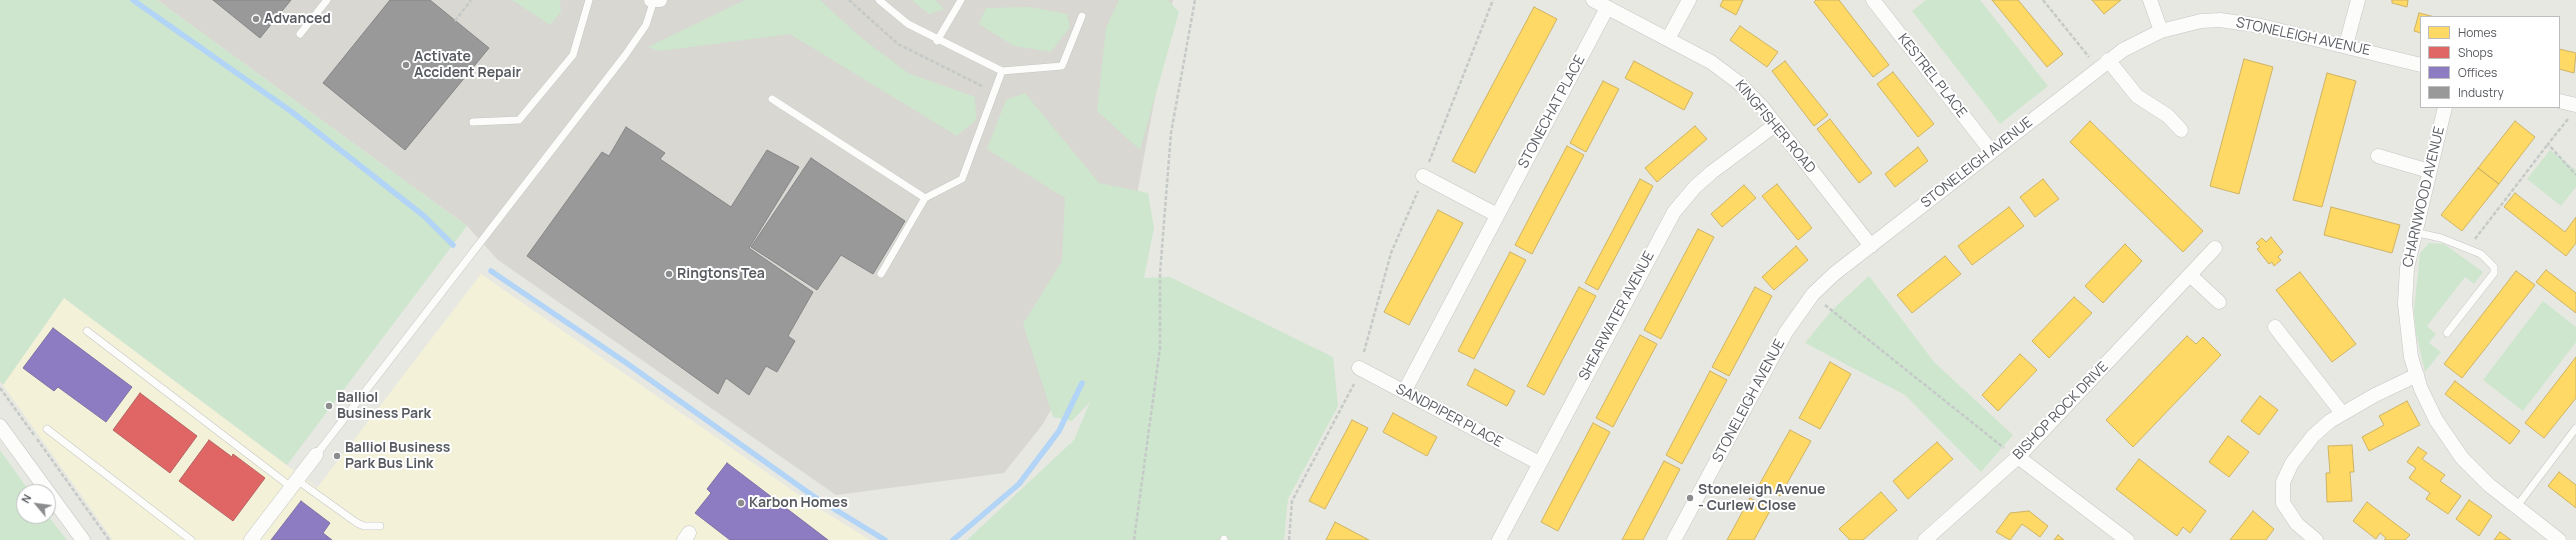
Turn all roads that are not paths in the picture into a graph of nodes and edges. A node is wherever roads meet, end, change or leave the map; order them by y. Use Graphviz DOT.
graph roads {
  1 [pos="327,0"];
  2 [pos="589,0"];
  3 [pos="652,0"];
  4 [pos="660,0"];
  5 [pos="879,0"];
  6 [pos="961,0"];
  7 [pos="1593,0"];
  8 [pos="1689,0"];
  9 [pos="1873,0"];
  10 [pos="2150,0"];
  11 [pos="2358,0"];
  12 [pos="1608,8"];
  13 [pos="1082,16"];
  14 [pos="2161,31"];
  15 [pos="300,34"];
  16 [pos="1668,39"];
  17 [pos="937,41"];
  18 [pos="2346,45"];
  19 [pos="2108,60"];
  20 [pos="2420,65"];
  21 [pos="1002,71"];
  22 [pos="772,99"];
  23 [pos="2560,102"];
  24 [pos="2445,108"];
  25 [pos="2574,110"];
  26 [pos="473,122"];
  27 [pos="1775,125"];
  28 [pos="2181,130"];
  29 [pos="1991,151"];
  30 [pos="2378,156"];
  31 [pos="2429,171"];
  32 [pos="1423,176"];
  33 [pos="925,198"];
  34 [pos="1497,215"];
  35 [pos="2414,232"];
  36 [pos="1871,246"];
  37 [pos="2215,248"];
  38 [pos="881,274"];
  39 [pos="2190,275"];
  40 [pos="2219,302"];
  41 [pos="2275,327"];
  42 [pos="87,331"];
  43 [pos="2447,333"];
  44 [pos="1359,368"];
  45 [pos="2417,376"];
  46 [pos="1404,392"];
  47 [pos="2342,413"];
  48 [pos="0,426"];
  49 [pos="2576,428"];
  50 [pos="47,429"];
  51 [pos="316,455"];
  52 [pos="2018,457"];
  53 [pos="1539,464"];
  54 [pos="42,484"];
  55 [pos="294,484"];
  56 [pos="56,503"];
  57 [pos="2517,506"];
  58 [pos="380,526"];
  59 [pos="2554,538"];
  60 [pos="2313,539"];
  61 [pos="83,540"];
  62 [pos="191,540"];
  63 [pos="251,540"];
  64 [pos="1499,540"];
  65 [pos="1674,540"];
  66 [pos="1925,540"];
  67 [pos="2127,540"];
  1 -- 15 [label="lane"];
  2 -- 26 [label="lane"];
  3 -- 4 [label="street"];
  3 -- 51 [label="lane"];
  5 -- 17 [label="lane"];
  6 -- 17 [label="lane"];
  7 -- 12 [label="street, KINGFISHER ROAD"];
  8 -- 16 [label="street"];
  9 -- 29 [label="street, KESTREL PLACE"];
  10 -- 14 [label="street"];
  11 -- 18 [label="street"];
  12 -- 16 [label="street, KINGFISHER ROAD"];
  12 -- 34 [label="street, STONECHAT PLACE"];
  13 -- 21 [label="lane"];
  14 -- 18 [label="street, STONELEIGH AVENUE"];
  14 -- 19 [label="street, STONELEIGH AVENUE"];
  16 -- 27 [label="street, KINGFISHER ROAD"];
  17 -- 21 [label="lane"];
  18 -- 20 [label="street, STONELEIGH AVENUE"];
  19 -- 28 [label="street"];
  19 -- 29 [label="street, STONELEIGH AVENUE"];
  21 -- 33 [label="lane"];
  22 -- 33 [label="lane"];
  23 -- 25 [label="street"];
  24 -- 31 [label="street, CHARNWOOD AVENUE"];
  27 -- 36 [label="street, KINGFISHER ROAD"];
  27 -- 53 [label="street, SHEARWATER AVENUE"];
  29 -- 36 [label="street, STONELEIGH AVENUE"];
  30 -- 31 [label="street"];
  31 -- 35 [label="street, CHARNWOOD AVENUE"];
  32 -- 34 [label="street"];
  33 -- 38 [label="lane"];
  34 -- 46 [label="street, STONECHAT PLACE"];
  35 -- 43 [label="lane"];
  35 -- 45 [label="street, CHARNWOOD AVENUE"];
  36 -- 65 [label="street, STONELEIGH AVENUE"];
  37 -- 39 [label="street, BISHOP ROCK DRIVE"];
  39 -- 40 [label="street"];
  39 -- 52 [label="street, BISHOP ROCK DRIVE"];
  41 -- 47 [label="street"];
  42 -- 55 [label="lane"];
  44 -- 46 [label="street, SANDPIPER PLACE"];
  45 -- 47 [label="street"];
  45 -- 57 [label="street, CHARNWOOD AVENUE"];
  46 -- 53 [label="street, SANDPIPER PLACE"];
  47 -- 60 [label="street"];
  48 -- 54 [label="street"];
  49 -- 57 [label="lane"];
  50 -- 62 [label="lane"];
  51 -- 55 [label="street"];
  52 -- 66 [label="street, BISHOP ROCK DRIVE"];
  52 -- 67 [label="street"];
  53 -- 64 [label="street, SHEARWATER AVENUE"];
  55 -- 58 [label="lane"];
  55 -- 63 [label="street"];
  56 -- 61 [label="street"];
  57 -- 59 [label="street, CHARNWOOD AVENUE"];
}
